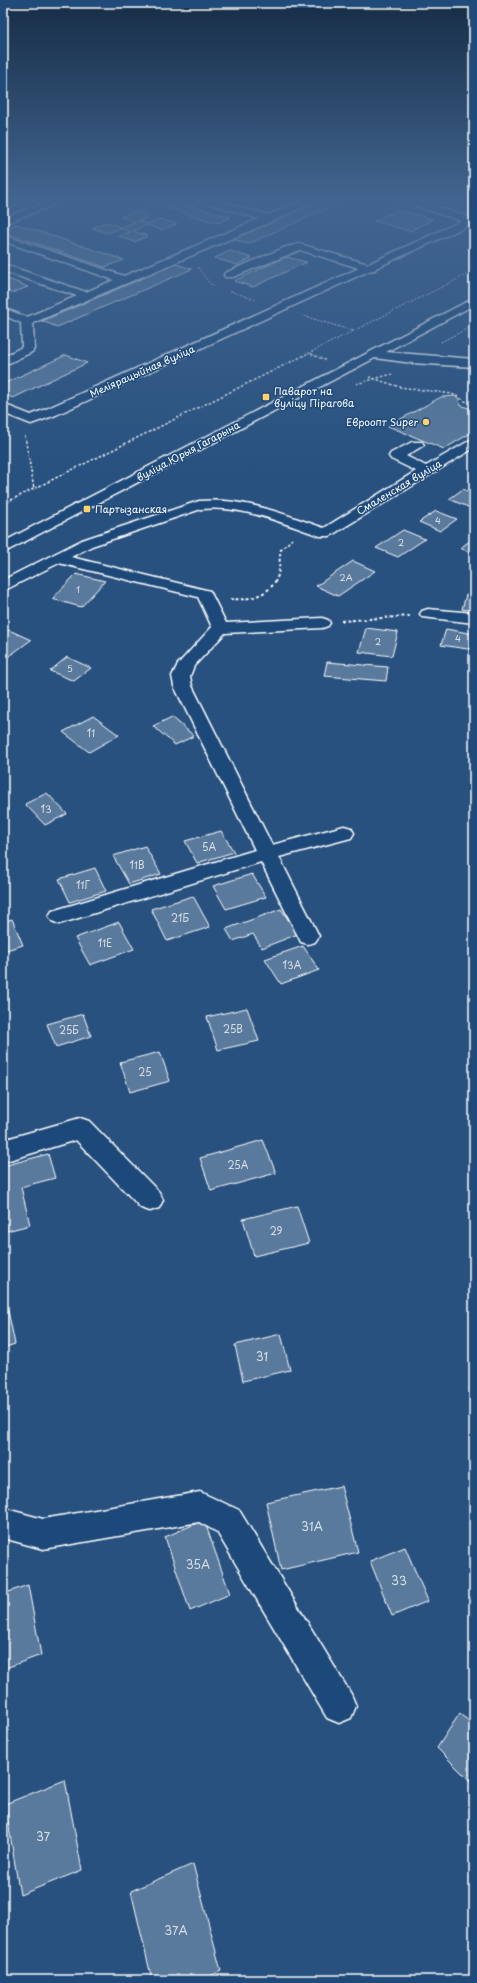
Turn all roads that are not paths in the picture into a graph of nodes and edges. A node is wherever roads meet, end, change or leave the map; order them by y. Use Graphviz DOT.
graph roads {
  1 [pos="72,291"];
  2 [pos="100,291"];
  3 [pos="320,291"];
  4 [pos="88,296"];
  5 [pos="474,300"];
  6 [pos="3,311"];
  7 [pos="27,321"];
  8 [pos="372,354"];
  9 [pos="3,362"];
  10 [pos="474,363"];
  11 [pos="3,408"];
  12 [pos="474,442"];
  13 [pos="417,445"];
  14 [pos="426,471"];
  15 [pos="3,548"];
  16 [pos="55,558"];
  17 [pos="3,586"];
  18 [pos="428,614"];
  19 [pos="474,618"];
  20 [pos="322,623"];
  21 [pos="220,628"];
  22 [pos="344,833"];
  23 [pos="268,853"];
  24 [pos="59,916"];
  25 [pos="308,936"];
  26 [pos="3,1151"];
  27 [pos="150,1200"];
  28 [pos="3,1523"];
  29 [pos="339,1706"];
  1 -- 4 [label="street"];
  2 -- 4 [label="street"];
  3 -- 11 [label="street, Меліярацыйная вуліца"];
  4 -- 7 [label="street"];
  5 -- 8 [label="street, вуліца Юрыя Гагарына"];
  6 -- 7 [label="street"];
  7 -- 9 [label="street"];
  8 -- 10 [label="street"];
  8 -- 15 [label="street, вуліца Юрыя Гагарына"];
  12 -- 14 [label="street, Смаленская вуліца"];
  13 -- 14 [label="street"];
  14 -- 16 [label="street, Смаленская вуліца"];
  16 -- 17 [label="street"];
  16 -- 21 [label="street"];
  18 -- 19 [label="street"];
  20 -- 21 [label="street"];
  21 -- 23 [label="street"];
  22 -- 23 [label="street"];
  23 -- 24 [label="street"];
  23 -- 25 [label="street"];
  26 -- 27 [label="street"];
  28 -- 29 [label="street"];
}
